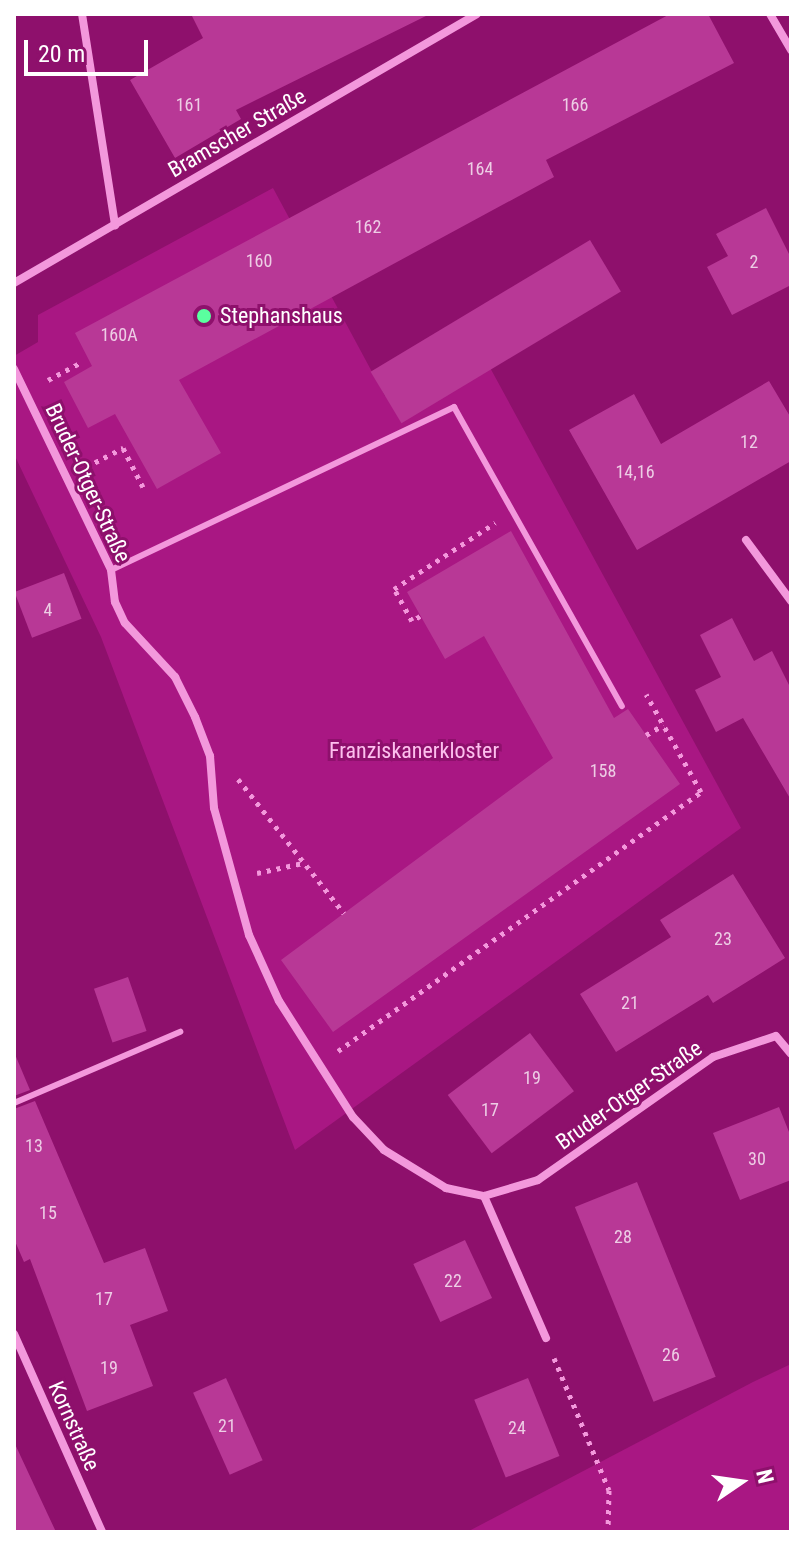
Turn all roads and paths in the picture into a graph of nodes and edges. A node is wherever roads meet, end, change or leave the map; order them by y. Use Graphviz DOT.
graph roads {
  1 [pos="82,14"];
  2 [pos="477,14"];
  3 [pos="770,14"];
  4 [pos="791,50"];
  5 [pos="115,225"];
  6 [pos="14,283"];
  7 [pos="82,362"];
  8 [pos="14,369"];
  9 [pos="25,392"];
  10 [pos="67,476"];
  11 [pos="143,487"];
  12 [pos="514,513"];
  13 [pos="746,540"];
  14 [pos="111,570"];
  15 [pos="791,601"];
  16 [pos="420,616"];
  17 [pos="645,692"];
  18 [pos="622,706"];
  19 [pos="663,725"];
  20 [pos="646,735"];
  21 [pos="210,756"];
  22 [pos="303,863"];
  23 [pos="234,878"];
  24 [pos="344,913"];
  25 [pos="180,1032"];
  26 [pos="791,1054"];
  27 [pos="317,1065"];
  28 [pos="14,1103"];
  29 [pos="484,1196"];
  30 [pos="14,1334"];
  31 [pos="546,1338"];
  32 [pos="102,1532"];
  33 [pos="608,1532"];
  1 -- 5 [label="street"];
  2 -- 5 [label="street, Bramscher Straße"];
  3 -- 4 [label="street"];
  5 -- 6 [label="street, Bramscher Straße"];
  7 -- 9 [label="path"];
  8 -- 9 [label="street, Bruder-Otger-Straße"];
  9 -- 10 [label="street, Bruder-Otger-Straße"];
  10 -- 11 [label="path"];
  10 -- 14 [label="street, Bruder-Otger-Straße"];
  12 -- 14 [label="lane"];
  12 -- 16 [label="path"];
  12 -- 18 [label="lane"];
  13 -- 15 [label="street"];
  14 -- 21 [label="street, Bruder-Otger-Straße"];
  17 -- 19 [label="path"];
  19 -- 20 [label="path"];
  19 -- 27 [label="path"];
  21 -- 22 [label="path"];
  21 -- 23 [label="street, Bruder-Otger-Straße"];
  22 -- 23 [label="path"];
  22 -- 24 [label="path"];
  23 -- 27 [label="street, Bruder-Otger-Straße"];
  25 -- 28 [label="lane"];
  26 -- 29 [label="street, Bruder-Otger-Straße"];
  27 -- 29 [label="street, Bruder-Otger-Straße"];
  29 -- 31 [label="street"];
  30 -- 32 [label="street, Kornstraße"];
  31 -- 33 [label="path"];
}
